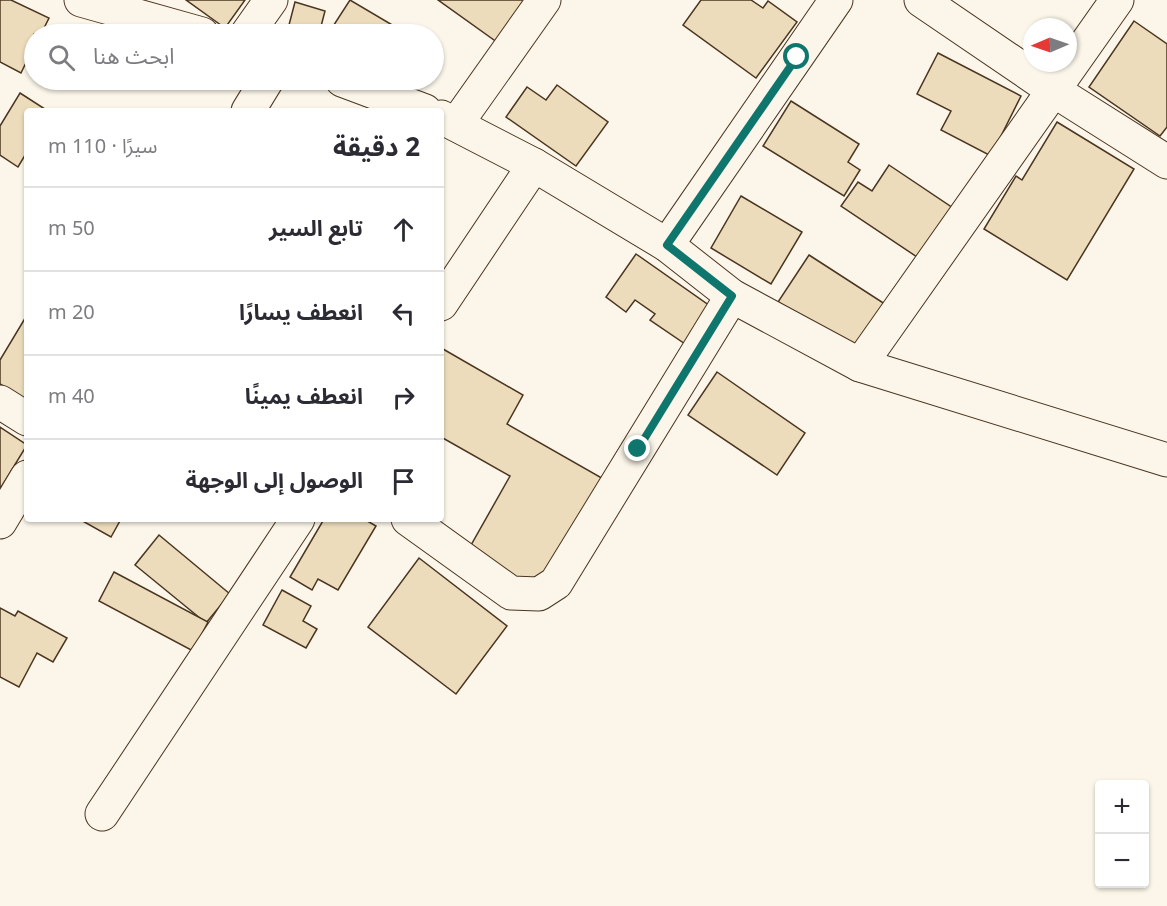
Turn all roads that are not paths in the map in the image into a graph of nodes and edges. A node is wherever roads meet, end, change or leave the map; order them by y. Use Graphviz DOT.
graph roads {
  1 [pos="81,0"];
  2 [pos="271,0"];
  3 [pos="544,0"];
  4 [pos="836,0"];
  5 [pos="921,0"];
  6 [pos="1117,0"];
  7 [pos="166,24"];
  8 [pos="254,24"];
  9 [pos="261,90"];
  10 [pos="369,90"];
  11 [pos="1053,90"];
  12 [pos="250,108"];
  13 [pos="417,108"];
  14 [pos="449,120"];
  15 [pos="1167,162"];
  16 [pos="534,165"];
  17 [pos="667,245"];
  18 [pos="732,296"];
  19 [pos="444,300"];
  20 [pos="860,365"];
  21 [pos="0,402"];
  22 [pos="24,417"];
  23 [pos="1167,460"];
  24 [pos="24,482"];
  25 [pos="0,522"];
  26 [pos="296,522"];
  27 [pos="412,522"];
  28 [pos="102,814"];
  1 -- 7 [label="street"];
  2 -- 8 [label="street"];
  3 -- 14 [label="street"];
  4 -- 17 [label="street"];
  5 -- 11 [label="street"];
  6 -- 11 [label="street"];
  9 -- 12 [label="street"];
  10 -- 13 [label="street"];
  11 -- 15 [label="street"];
  11 -- 20 [label="street"];
  14 -- 16 [label="street"];
  16 -- 17 [label="street"];
  16 -- 19 [label="street"];
  17 -- 18 [label="street"];
  18 -- 20 [label="street"];
  18 -- 27 [label="street"];
  20 -- 23 [label="street"];
  21 -- 22 [label="street"];
  24 -- 25 [label="street"];
  26 -- 28 [label="street"];
}
